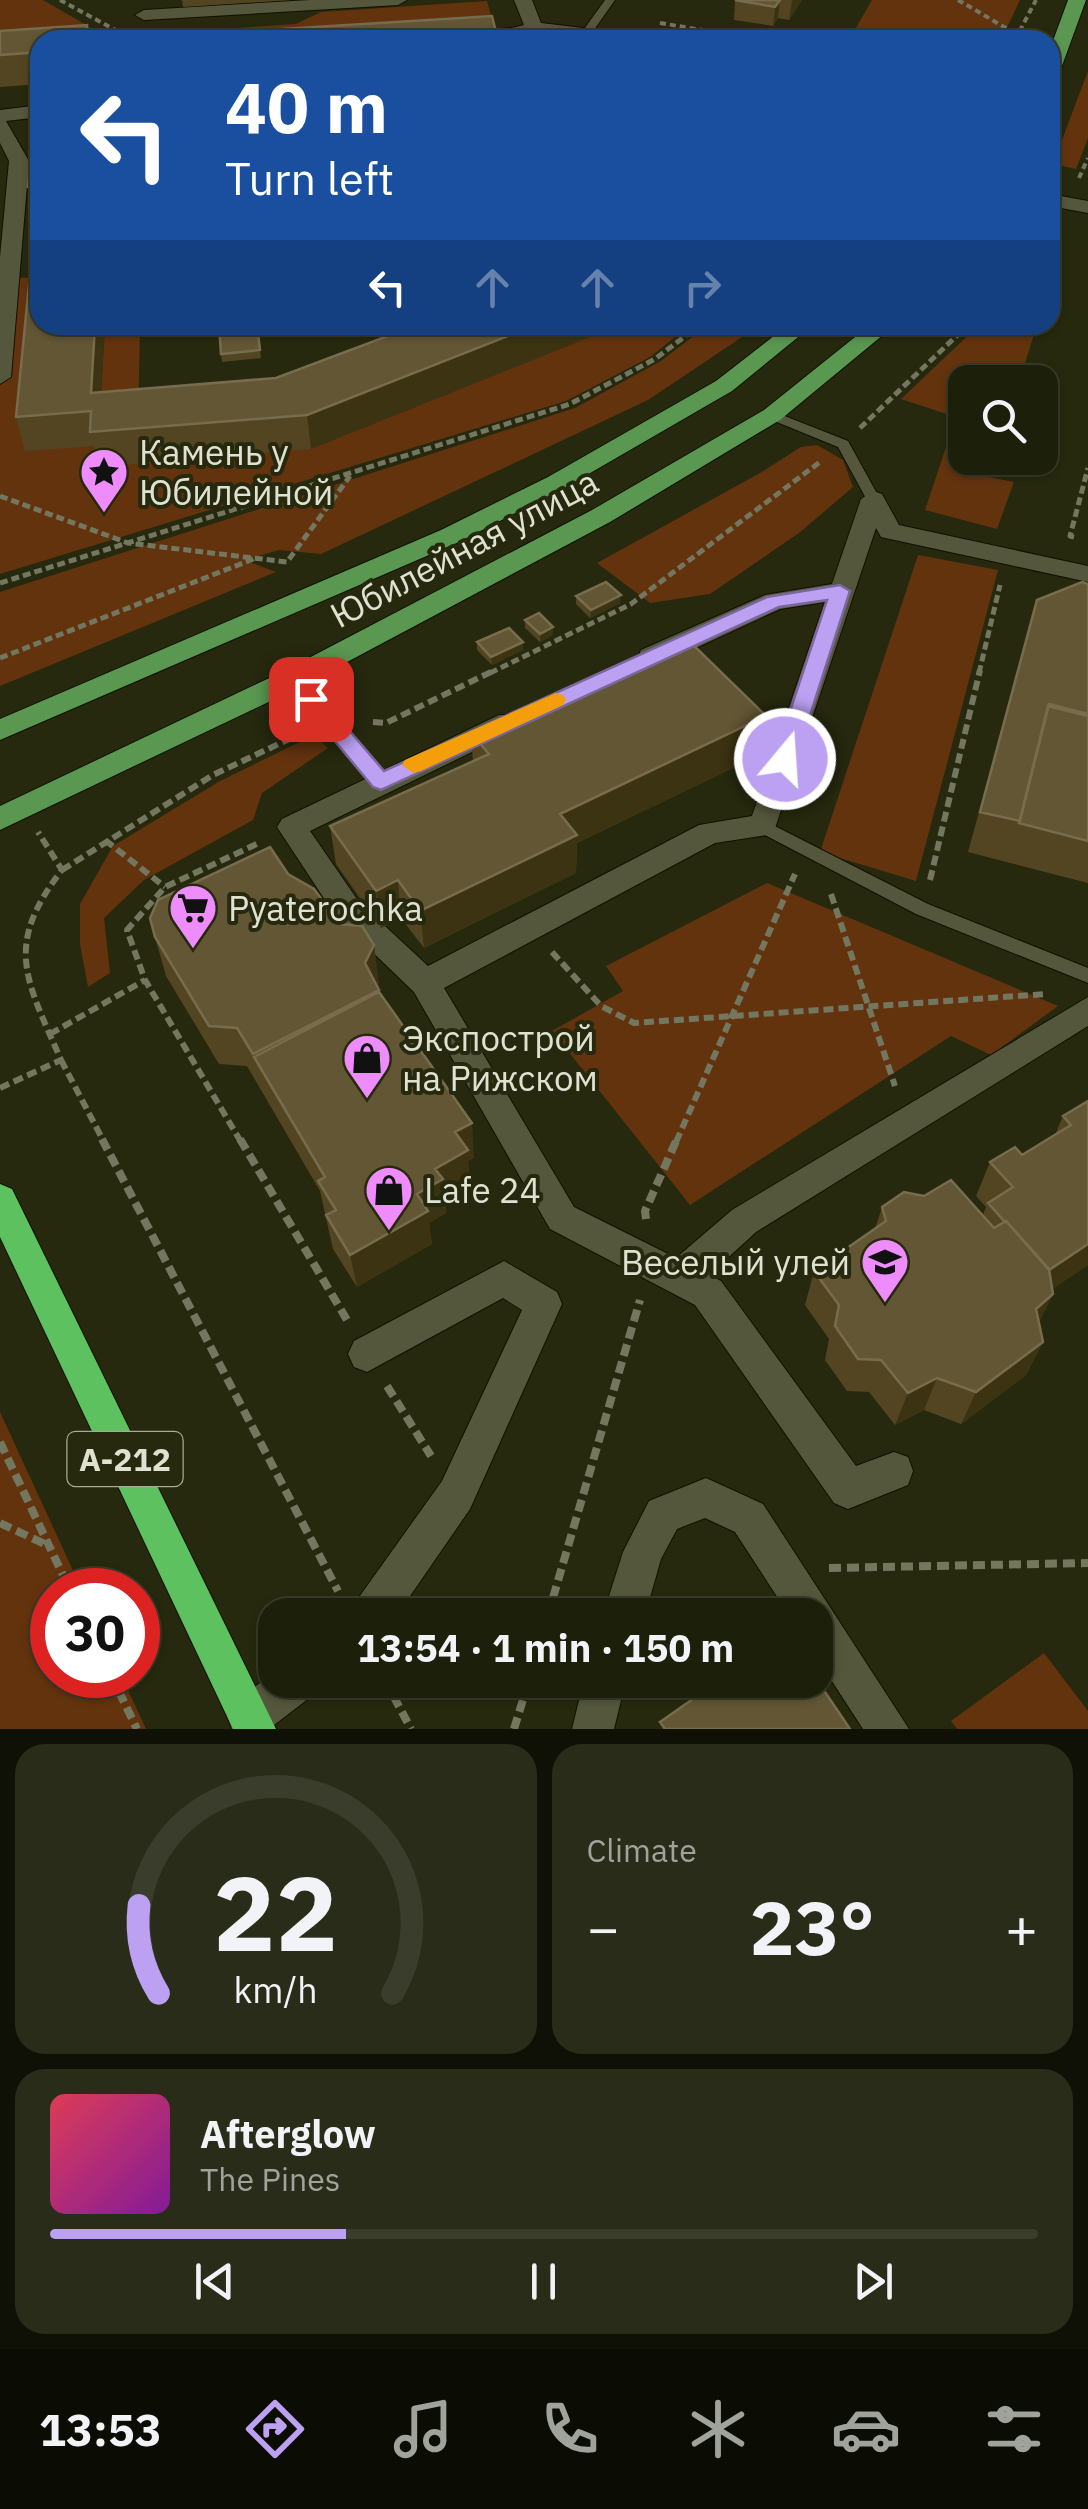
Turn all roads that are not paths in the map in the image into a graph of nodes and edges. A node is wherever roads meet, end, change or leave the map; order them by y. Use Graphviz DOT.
graph roads {
  1 [pos="398,0"];
  2 [pos="524,0"];
  3 [pos="610,0"];
  4 [pos="1077,0"];
  5 [pos="145,8"];
  6 [pos="533,30"];
  7 [pos="589,30"];
  8 [pos="1060,47"];
  9 [pos="30,113"];
  10 [pos="0,116"];
  11 [pos="0,125"];
  12 [pos="1060,202"];
  13 [pos="1088,207"];
  14 [pos="789,335"];
  15 [pos="872,335"];
  16 [pos="0,376"];
  17 [pos="772,415"];
  18 [pos="873,499"];
  19 [pos="1088,574"];
  20 [pos="840,591"];
  21 [pos="634,665"];
  22 [pos="292,679"];
  23 [pos="528,712"];
  24 [pos="0,730"];
  25 [pos="381,782"];
  26 [pos="12,814"];
  27 [pos="763,826"];
  28 [pos="1088,976"];
  29 [pos="424,983"];
  30 [pos="1088,1010"];
  31 [pos="0,1200"];
  32 [pos="665,1271"];
  33 [pos="367,1354"];
  34 [pos="894,1470"];
  35 [pos="363,1598"];
  36 [pos="629,1598"];
  37 [pos="802,1598"];
  38 [pos="833,1646"];
  39 [pos="279,1698"];
  40 [pos="601,1698"];
  41 [pos="252,1723"];
  42 [pos="593,1729"];
  43 [pos="888,1729"];
  1 -- 5 [label="street"];
  2 -- 6 [label="street"];
  3 -- 7 [label="lane"];
  4 -- 8 [label="main road"];
  9 -- 10 [label="street"];
  11 -- 16 [label="street"];
  12 -- 13 [label="street"];
  14 -- 24 [label="main road, Юбилейная улица"];
  15 -- 17 [label="main road, Юбилейная улица"];
  17 -- 18 [label="lane"];
  17 -- 22 [label="main road, Юбилейная улица"];
  18 -- 19 [label="street"];
  18 -- 20 [label="street"];
  20 -- 21 [label="street"];
  20 -- 27 [label="street"];
  22 -- 25 [label="lane"];
  22 -- 26 [label="main road, Юбилейная улица"];
  23 -- 25 [label="street"];
  25 -- 29 [label="street"];
  27 -- 28 [label="lane"];
  27 -- 29 [label="street"];
  29 -- 32 [label="street"];
  30 -- 32 [label="street"];
  31 -- 41 [label="highway, А-212"];
  32 -- 34 [label="street"];
  33 -- 35 [label="street"];
  36 -- 37 [label="street"];
  38 -- 43 [label="street"];
  39 -- 41 [label="street"];
  40 -- 42 [label="street"];
}
